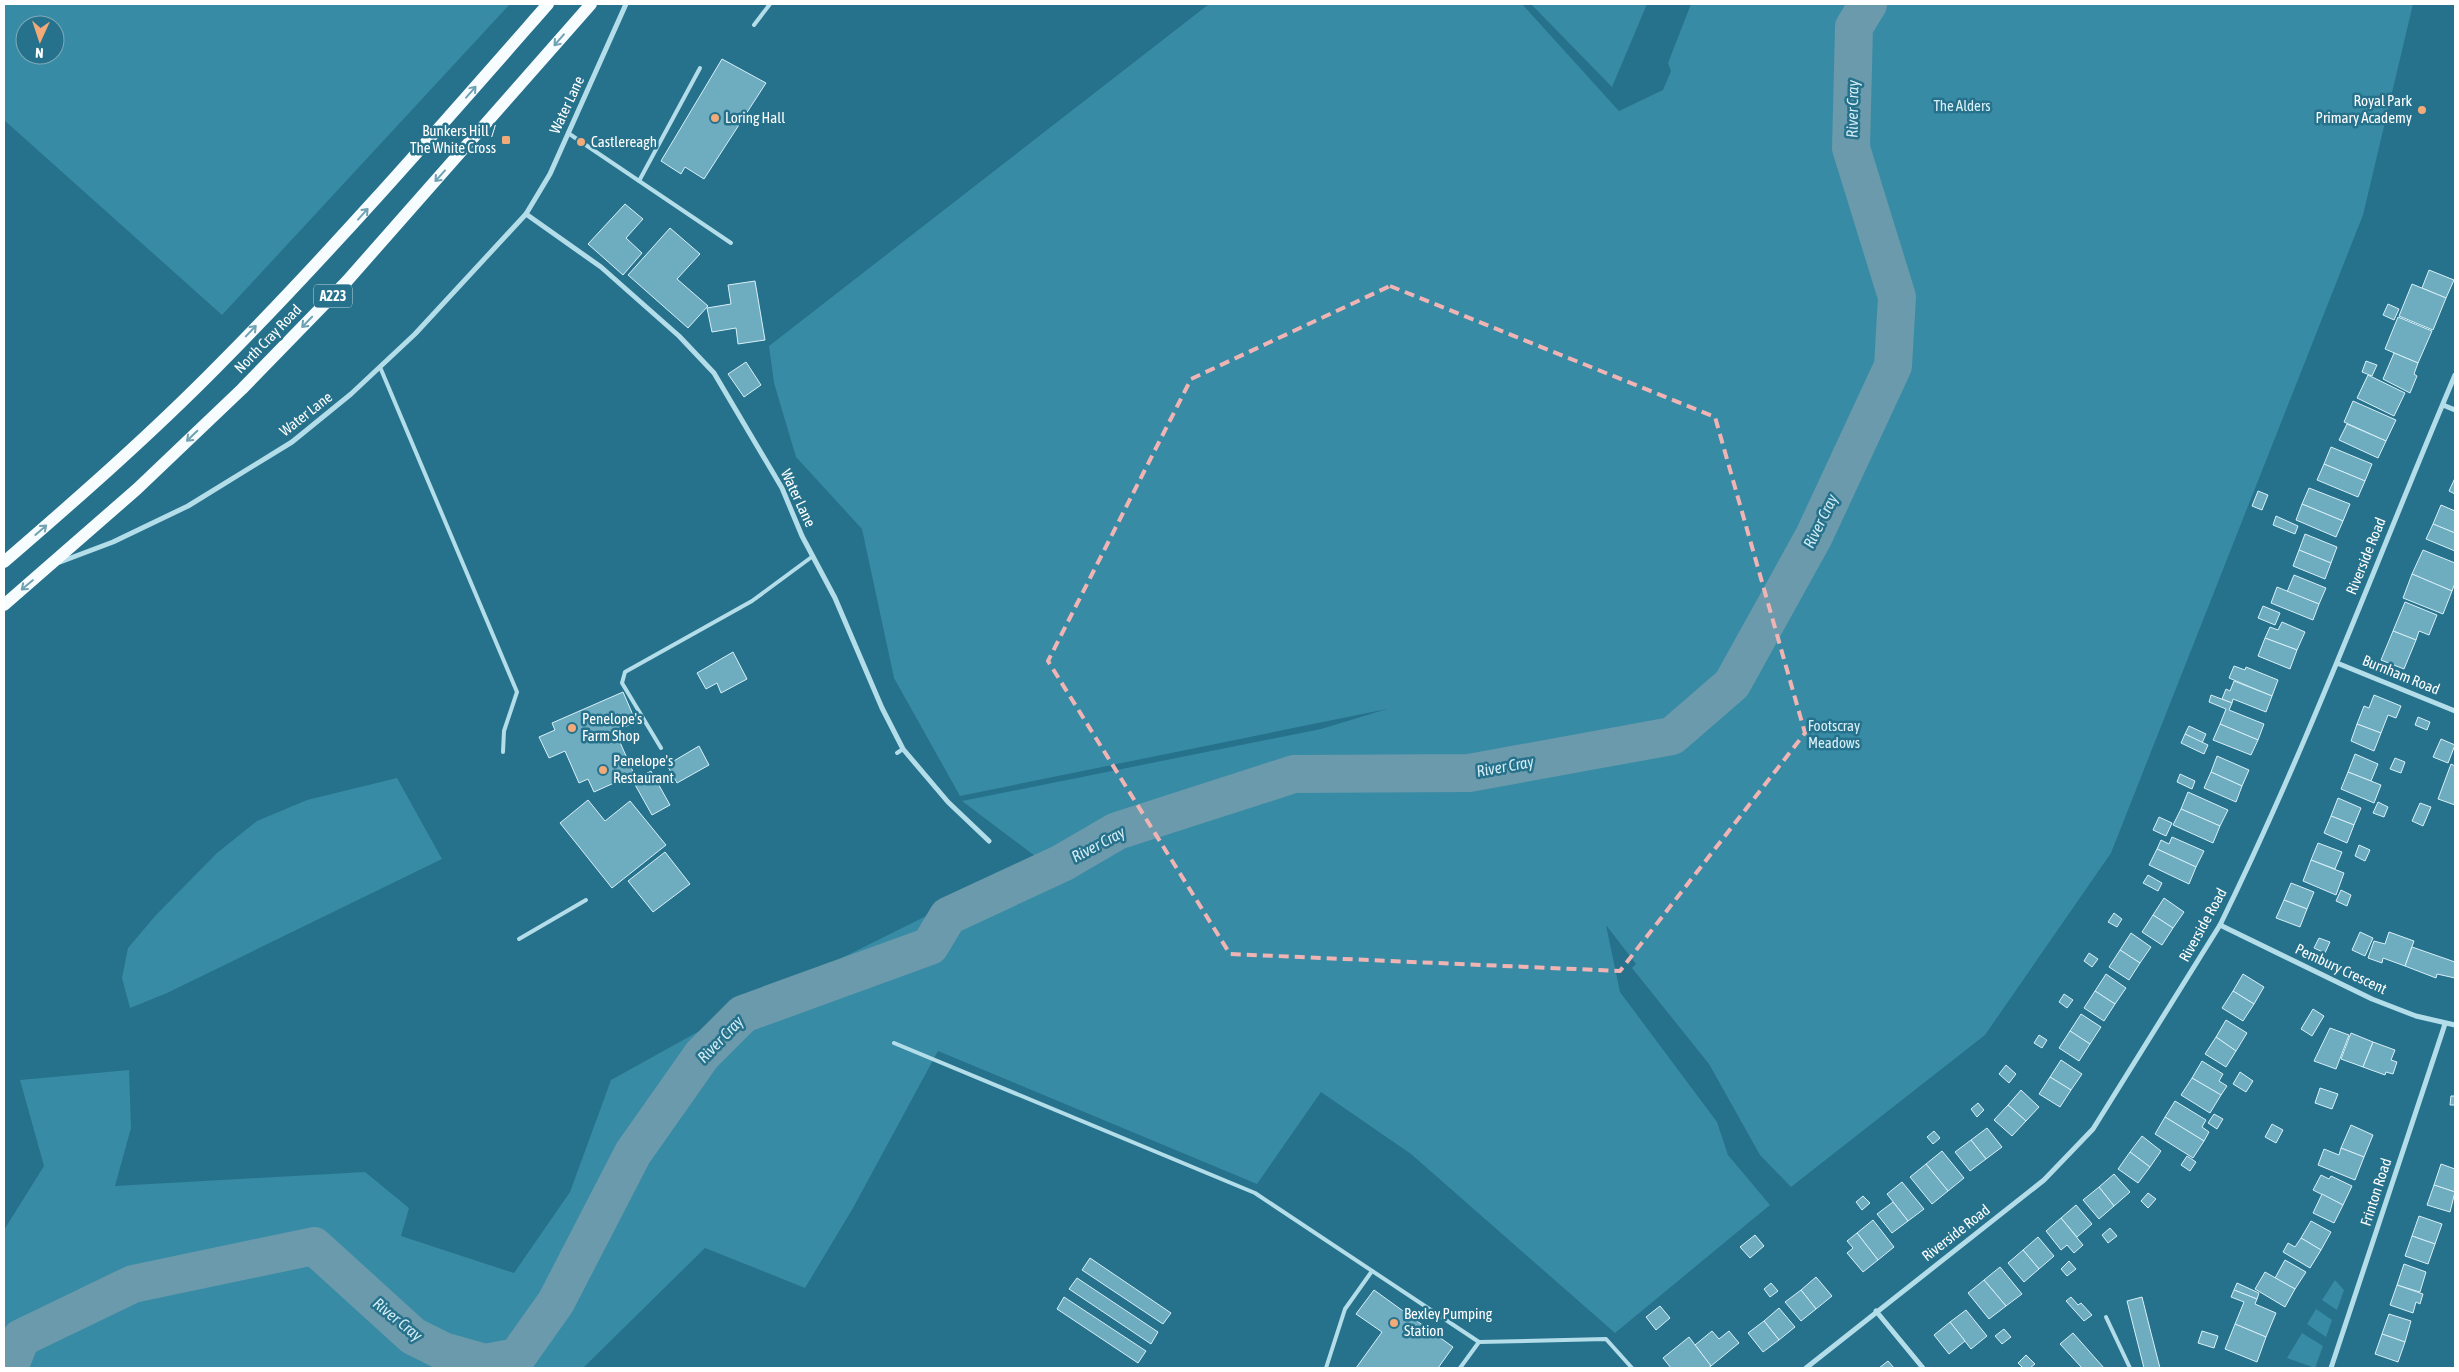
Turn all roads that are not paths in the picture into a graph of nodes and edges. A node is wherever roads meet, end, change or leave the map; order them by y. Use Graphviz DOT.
graph roads {
  1 [pos="548,4"];
  2 [pos="591,4"];
  3 [pos="626,4"];
  4 [pos="770,4"];
  5 [pos="754,25"];
  6 [pos="700,68"];
  7 [pos="568,132"];
  8 [pos="639,180"];
  9 [pos="526,214"];
  10 [pos="731,243"];
  11 [pos="380,367"];
  12 [pos="2455,375"];
  13 [pos="2443,405"];
  14 [pos="2455,410"];
  15 [pos="813,556"];
  16 [pos="4,562"];
  17 [pos="51,565"];
  18 [pos="4,605"];
  19 [pos="2337,663"];
  20 [pos="2455,711"];
  21 [pos="661,748"];
  22 [pos="903,749"];
  23 [pos="503,752"];
  24 [pos="897,753"];
  25 [pos="990,841"];
  26 [pos="586,900"];
  27 [pos="2220,925"];
  28 [pos="518,939"];
  29 [pos="2445,1024"];
  30 [pos="2455,1025"];
  31 [pos="894,1043"];
  32 [pos="1372,1271"];
  33 [pos="1876,1311"];
  34 [pos="2106,1317"];
  35 [pos="1479,1342"];
  36 [pos="1326,1368"];
  37 [pos="1460,1368"];
  38 [pos="1632,1368"];
  39 [pos="1806,1368"];
  40 [pos="1923,1368"];
  41 [pos="2130,1368"];
  42 [pos="2331,1368"];
  16 -- 1 [label="main road, North Cray Road / A223, one-way"];
  2 -- 17 [label="main road, North Cray Road / A223, one-way"];
  3 -- 7 [label="street, Water Lane"];
  4 -- 5 [label="lane"];
  6 -- 8 [label="lane"];
  7 -- 8 [label="lane"];
  7 -- 9 [label="street, Water Lane"];
  8 -- 10 [label="lane"];
  9 -- 11 [label="street, Water Lane"];
  9 -- 15 [label="street, Water Lane"];
  11 -- 17 [label="street, Water Lane"];
  11 -- 23 [label="lane"];
  12 -- 13 [label="street, Riverside Road"];
  13 -- 14 [label="street"];
  13 -- 19 [label="street, Riverside Road"];
  15 -- 21 [label="lane"];
  15 -- 22 [label="street, Water Lane"];
  17 -- 18 [label="main road, North Cray Road / A223, one-way"];
  19 -- 20 [label="street, Burnham Road"];
  19 -- 27 [label="street, Riverside Road"];
  22 -- 24 [label="lane"];
  22 -- 25 [label="street, Water Lane"];
  26 -- 28 [label="lane"];
  27 -- 29 [label="street, Pembury Crescent"];
  27 -- 33 [label="street, Riverside Road"];
  29 -- 30 [label="street, Pembury Crescent"];
  29 -- 42 [label="street, Frinton Road"];
  31 -- 32 [label="lane"];
  32 -- 35 [label="lane"];
  32 -- 36 [label="lane"];
  33 -- 39 [label="street, Riverside Road"];
  33 -- 40 [label="street"];
  34 -- 41 [label="lane"];
  35 -- 37 [label="lane"];
  35 -- 38 [label="lane"];
}
